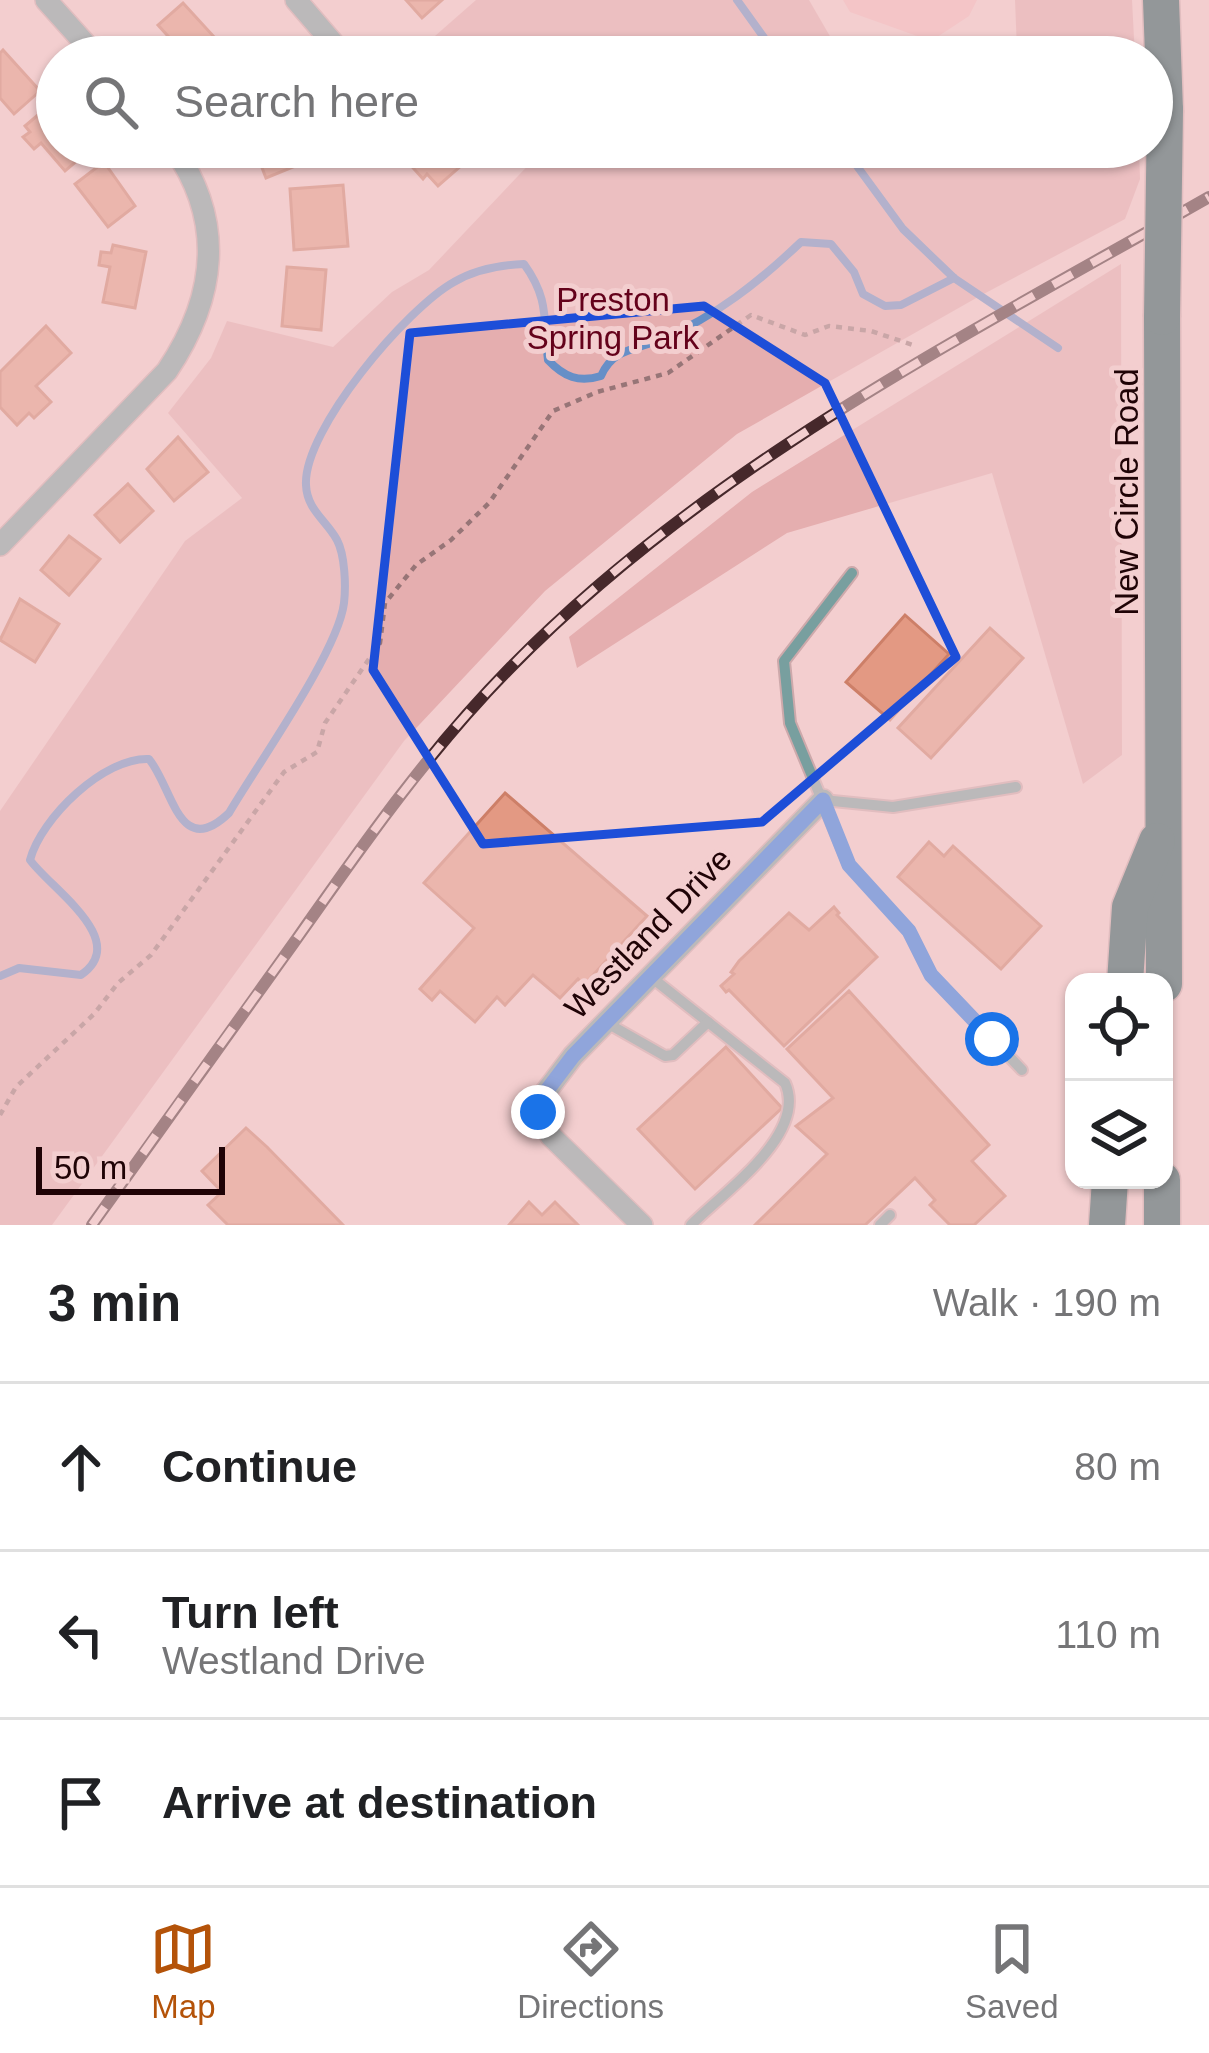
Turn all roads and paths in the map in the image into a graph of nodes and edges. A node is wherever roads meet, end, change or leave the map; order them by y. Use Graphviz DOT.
graph roads {
  1 [pos="46,0"];
  2 [pos="296,0"];
  3 [pos="1161,0"];
  4 [pos="78,36"];
  5 [pos="328,36"];
  6 [pos="1162,36"];
  7 [pos="187,168"];
  8 [pos="1164,168"];
  9 [pos="913,345"];
  10 [pos="3,534"];
  11 [pos="852,573"];
  12 [pos="1016,788"];
  13 [pos="823,800"];
  14 [pos="1166,820"];
  15 [pos="1126,973"];
  16 [pos="1164,973"];
  17 [pos="651,977"];
  18 [pos="708,1022"];
  19 [pos="606,1023"];
  20 [pos="1022,1070"];
  21 [pos="0,1115"];
  22 [pos="1109,1189"];
  23 [pos="1162,1189"];
  24 [pos="642,1225"];
  25 [pos="691,1225"];
  26 [pos="1107,1225"];
  27 [pos="1162,1225"];
  1 -- 4 [label="street"];
  2 -- 5 [label="street"];
  3 -- 6 [label="highway, New Circle Road, bridge"];
  7 -- 10 [label="street"];
  8 -- 14 [label="highway, New Circle Road, bridge"];
  9 -- 21 [label="path"];
  11 -- 13 [label="lane"];
  12 -- 13 [label="lane"];
  13 -- 17 [label="street, Westland Drive"];
  13 -- 20 [label="lane"];
  14 -- 15 [label="highway"];
  14 -- 16 [label="highway, New Circle Road"];
  17 -- 18 [label="lane"];
  17 -- 19 [label="street, Westland Drive"];
  18 -- 19 [label="lane"];
  18 -- 25 [label="lane"];
  19 -- 24 [label="street, Westland Drive"];
  22 -- 26 [label="highway"];
  23 -- 27 [label="highway"];
}
